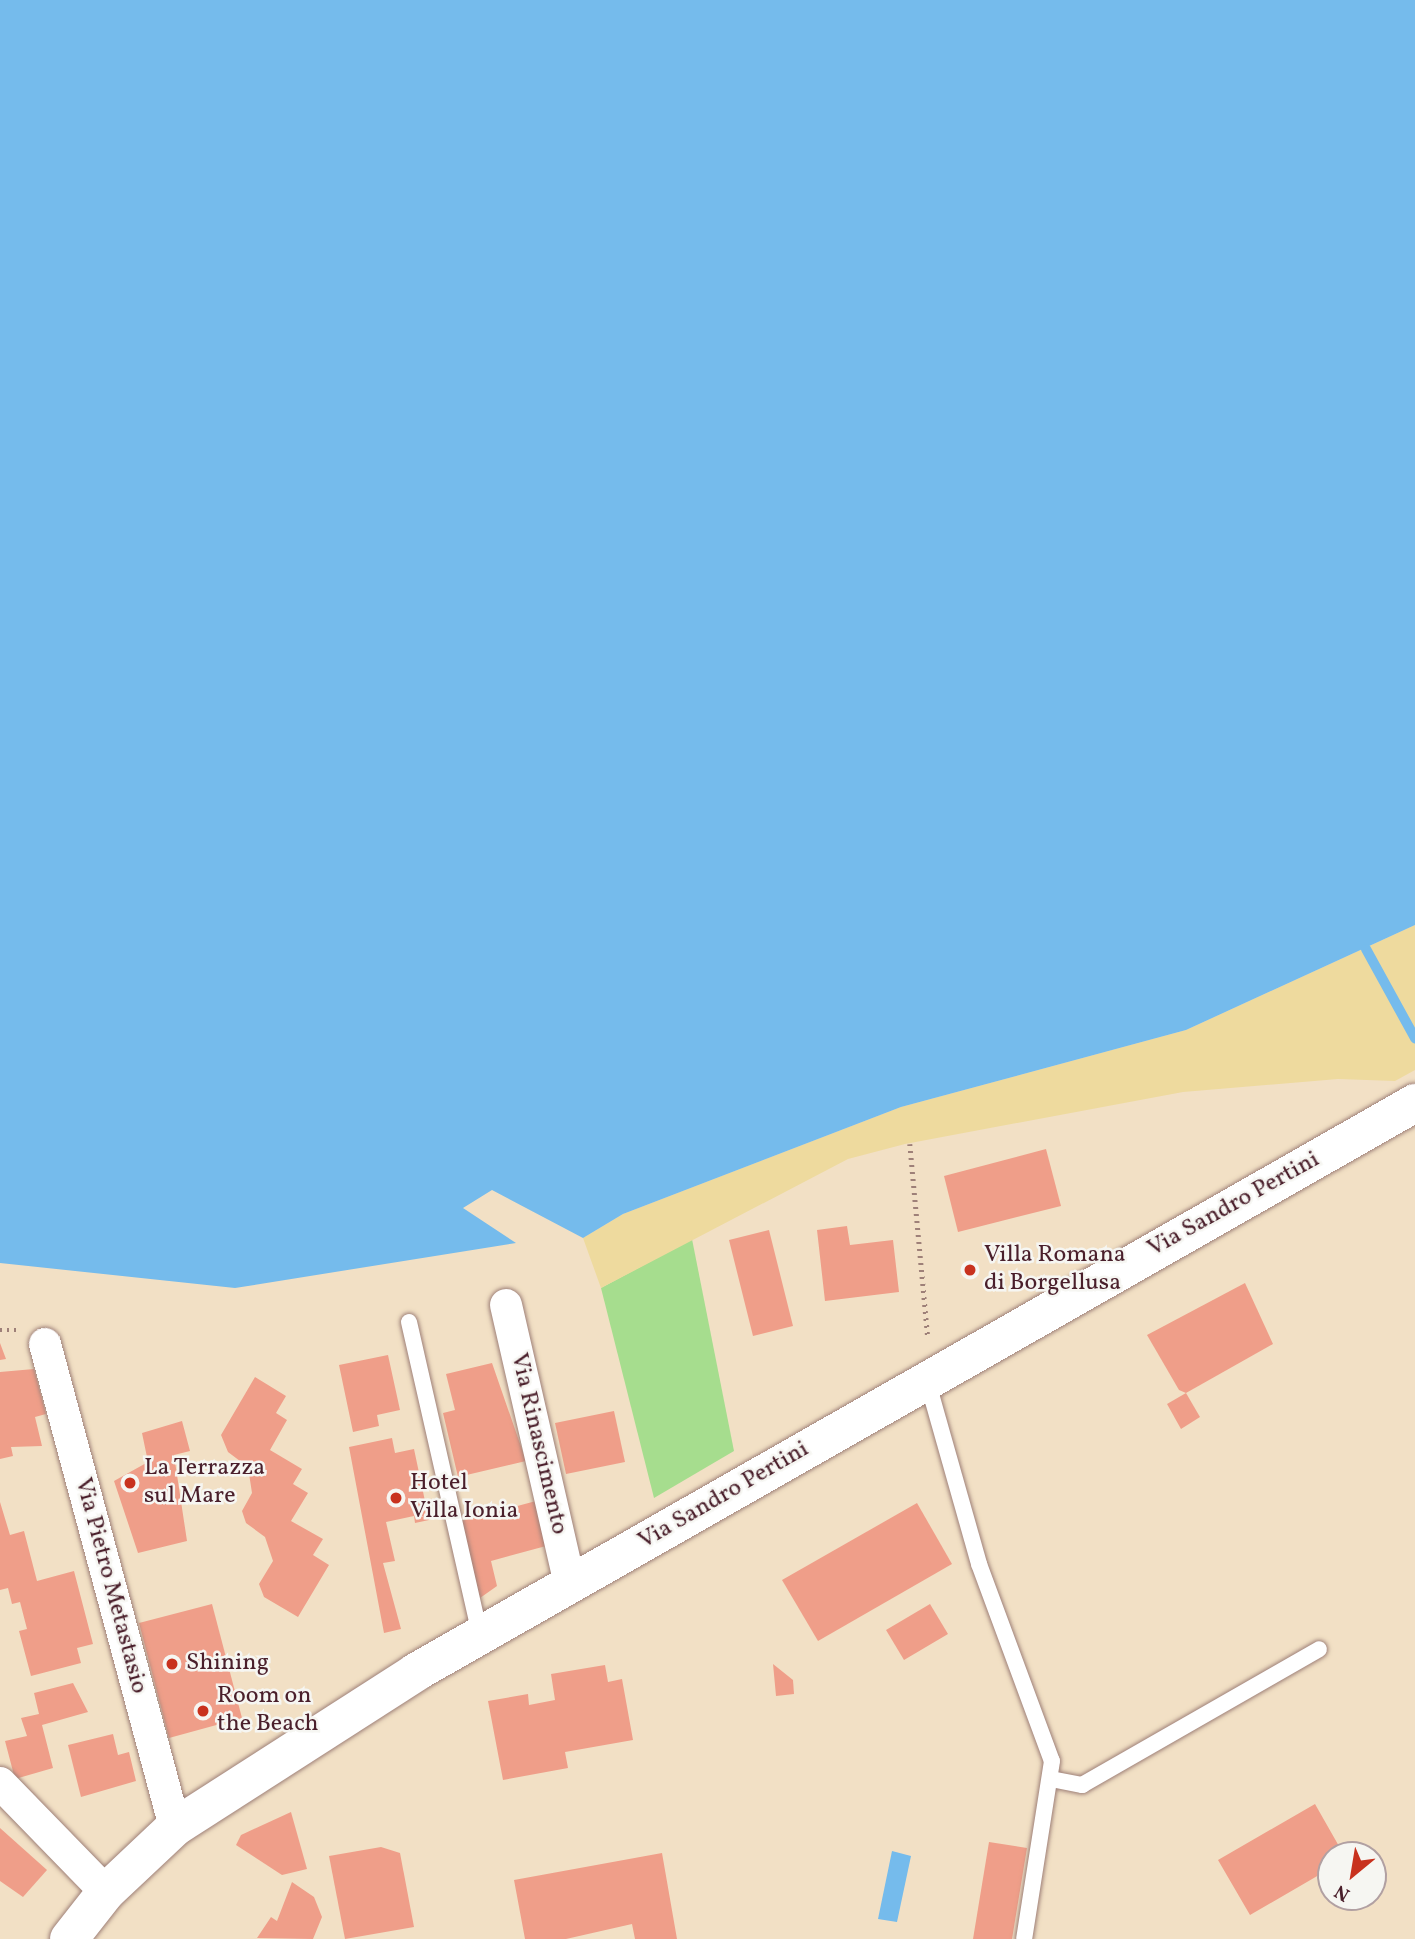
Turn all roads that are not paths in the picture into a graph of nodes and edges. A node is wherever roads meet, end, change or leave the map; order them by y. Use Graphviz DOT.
graph roads {
  1 [pos="1415,1102"];
  2 [pos="506,1305"];
  3 [pos="409,1322"];
  4 [pos="45,1344"];
  5 [pos="930,1378"];
  6 [pos="570,1584"];
  7 [pos="480,1635"];
  8 [pos="1320,1648"];
  9 [pos="1051,1779"];
  10 [pos="3,1791"];
  11 [pos="175,1828"];
  12 [pos="106,1892"];
  13 [pos="69,1939"];
  14 [pos="1024,1939"];
  1 -- 5 [label="street, Via Sandro Pertini"];
  2 -- 6 [label="street, Via Rinascimento"];
  3 -- 7 [label="lane"];
  4 -- 11 [label="street, Via Pietro Metastasio"];
  5 -- 6 [label="street, Via Sandro Pertini"];
  5 -- 9 [label="lane"];
  6 -- 7 [label="street, Via Sandro Pertini"];
  7 -- 11 [label="street, Via Sandro Pertini"];
  8 -- 9 [label="lane"];
  9 -- 14 [label="lane"];
  10 -- 12 [label="street"];
  11 -- 12 [label="street, Via Sandro Pertini"];
  12 -- 13 [label="street, Via Sandro Pertini"];
}
